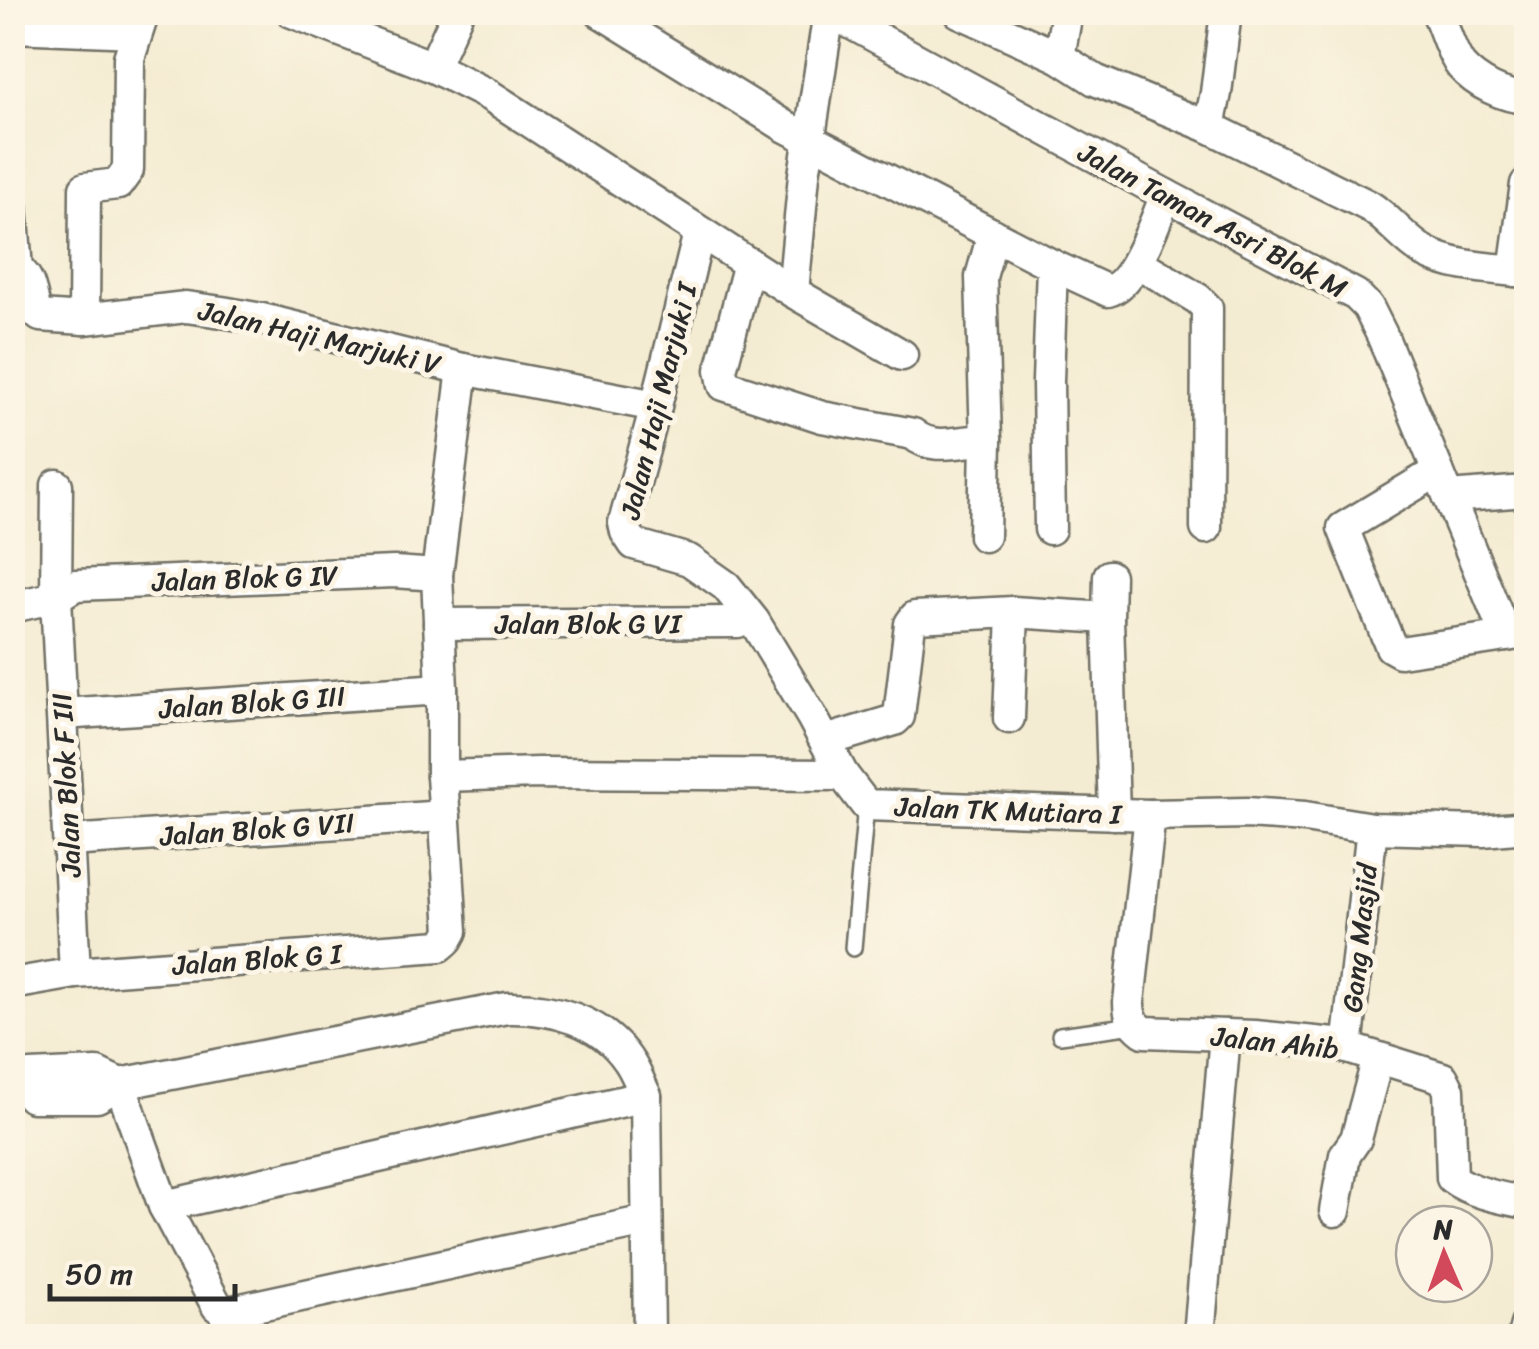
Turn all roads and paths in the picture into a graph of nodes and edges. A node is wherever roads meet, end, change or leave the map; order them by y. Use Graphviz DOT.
graph roads {
  1 [pos="292,12"];
  2 [pos="458,12"];
  3 [pos="600,12"];
  4 [pos="830,12"];
  5 [pos="959,12"];
  6 [pos="1067,12"];
  7 [pos="1226,12"];
  8 [pos="1438,12"];
  9 [pos="140,22"];
  10 [pos="12,27"];
  11 [pos="1058,58"];
  12 [pos="432,67"];
  13 [pos="1526,98"];
  14 [pos="1209,127"];
  15 [pos="809,138"];
  16 [pos="1526,184"];
  17 [pos="1166,196"];
  18 [pos="12,206"];
  19 [pos="700,232"];
  20 [pos="993,234"];
  21 [pos="1137,262"];
  22 [pos="749,263"];
  23 [pos="1052,265"];
  24 [pos="15,268"];
  25 [pos="1520,272"];
  26 [pos="792,292"];
  27 [pos="84,318"];
  28 [pos="902,355"];
  29 [pos="463,370"];
  30 [pos="656,406"];
  31 [pos="986,440"];
  32 [pos="1444,484"];
  33 [pos="56,485"];
  34 [pos="1526,491"];
  35 [pos="1206,528"];
  36 [pos="1050,529"];
  37 [pos="984,536"];
  38 [pos="437,575"];
  39 [pos="1109,576"];
  40 [pos="56,597"];
  41 [pos="12,607"];
  42 [pos="1013,612"];
  43 [pos="1108,618"];
  44 [pos="738,622"];
  45 [pos="439,624"];
  46 [pos="1516,634"];
  47 [pos="442,690"];
  48 [pos="62,714"];
  49 [pos="1009,718"];
  50 [pos="825,741"];
  51 [pos="843,775"];
  52 [pos="442,776"];
  53 [pos="866,805"];
  54 [pos="1114,814"];
  55 [pos="445,816"];
  56 [pos="1150,816"];
  57 [pos="1526,827"];
  58 [pos="1372,828"];
  59 [pos="68,841"];
  60 [pos="853,948"];
  61 [pos="75,972"];
  62 [pos="12,984"];
  63 [pos="1134,1024"];
  64 [pos="1060,1034"];
  65 [pos="1225,1034"];
  66 [pos="1348,1048"];
  67 [pos="1378,1058"];
  68 [pos="120,1084"];
  69 [pos="17,1086"];
  70 [pos="646,1096"];
  71 [pos="1526,1203"];
  72 [pos="164,1206"];
  73 [pos="1335,1211"];
  74 [pos="646,1220"];
  75 [pos="1526,1326"];
  76 [pos="648,1336"];
  77 [pos="1198,1336"];
  78 [pos="1524,1336"];
  1 -- 12 [label="street"];
  2 -- 12 [label="street"];
  3 -- 15 [label="street"];
  4 -- 15 [label="street"];
  4 -- 17 [label="street, Jalan Taman Asri Blok M"];
  5 -- 11 [label="street"];
  6 -- 11 [label="street"];
  7 -- 14 [label="street"];
  8 -- 13 [label="street"];
  9 -- 10 [label="street"];
  9 -- 27 [label="street"];
  11 -- 14 [label="street"];
  12 -- 19 [label="street"];
  14 -- 25 [label="street"];
  15 -- 20 [label="street"];
  15 -- 26 [label="street"];
  16 -- 25 [label="street"];
  17 -- 21 [label="street"];
  17 -- 32 [label="street, Jalan Taman Asri Blok M"];
  18 -- 24 [label="street"];
  19 -- 22 [label="street"];
  19 -- 30 [label="street, Jalan Haji Marjuki I"];
  20 -- 23 [label="street"];
  20 -- 31 [label="street"];
  21 -- 23 [label="street"];
  21 -- 35 [label="street"];
  22 -- 26 [label="street"];
  22 -- 31 [label="street"];
  23 -- 36 [label="street"];
  24 -- 27 [label="street, Jalan Haji Marjuki V"];
  26 -- 28 [label="street"];
  27 -- 29 [label="street, Jalan Haji Marjuki V"];
  29 -- 30 [label="street, Jalan Haji Marjuki V"];
  29 -- 38 [label="street"];
  30 -- 50 [label="street, Jalan Haji Marjuki I"];
  31 -- 37 [label="street"];
  32 -- 34 [label="street"];
  32 -- 46 [label="street, Jalan Taman Asri Blok M"];
  32 -- 46 [label="street"];
  33 -- 40 [label="street, Jalan Blok F III"];
  38 -- 40 [label="street, Jalan Blok G IV"];
  38 -- 45 [label="street"];
  39 -- 43 [label="street"];
  40 -- 41 [label="street, Jalan Blok G IV"];
  40 -- 48 [label="street, Jalan Blok F III"];
  42 -- 43 [label="street"];
  42 -- 49 [label="street"];
  42 -- 50 [label="street"];
  43 -- 54 [label="street"];
  44 -- 45 [label="street, Jalan Blok G VI"];
  45 -- 47 [label="street"];
  47 -- 48 [label="street, Jalan Blok G III"];
  47 -- 52 [label="street"];
  48 -- 59 [label="street, Jalan Blok F III"];
  50 -- 51 [label="street, Jalan Haji Marjuki I"];
  51 -- 52 [label="street"];
  51 -- 53 [label="street, Jalan TK Mutiara I"];
  52 -- 55 [label="street"];
  53 -- 54 [label="street, Jalan TK Mutiara I"];
  53 -- 60 [label="lane"];
  54 -- 56 [label="street, Jalan TK Mutiara I"];
  55 -- 59 [label="street, Jalan Blok G VII"];
  55 -- 61 [label="street, Jalan Blok G I"];
  56 -- 58 [label="street, Jalan TK Mutiara I"];
  56 -- 63 [label="street"];
  57 -- 58 [label="street, Jalan TK Mutiara I"];
  58 -- 66 [label="street, Gang Masjid"];
  59 -- 61 [label="street, Jalan Blok F III"];
  61 -- 62 [label="street, Jalan Blok G I"];
  63 -- 64 [label="lane"];
  63 -- 65 [label="street, Jalan Ahib"];
  65 -- 66 [label="street, Jalan Ahib"];
  65 -- 77 [label="street"];
  66 -- 67 [label="street, Jalan Ahib"];
  67 -- 71 [label="street, Jalan Ahib"];
  67 -- 73 [label="street"];
  68 -- 69 [label="street"];
  68 -- 70 [label="street"];
  68 -- 72 [label="street"];
  70 -- 72 [label="street"];
  70 -- 74 [label="street"];
  72 -- 74 [label="street"];
  74 -- 76 [label="street"];
  75 -- 78 [label="street"];
}
